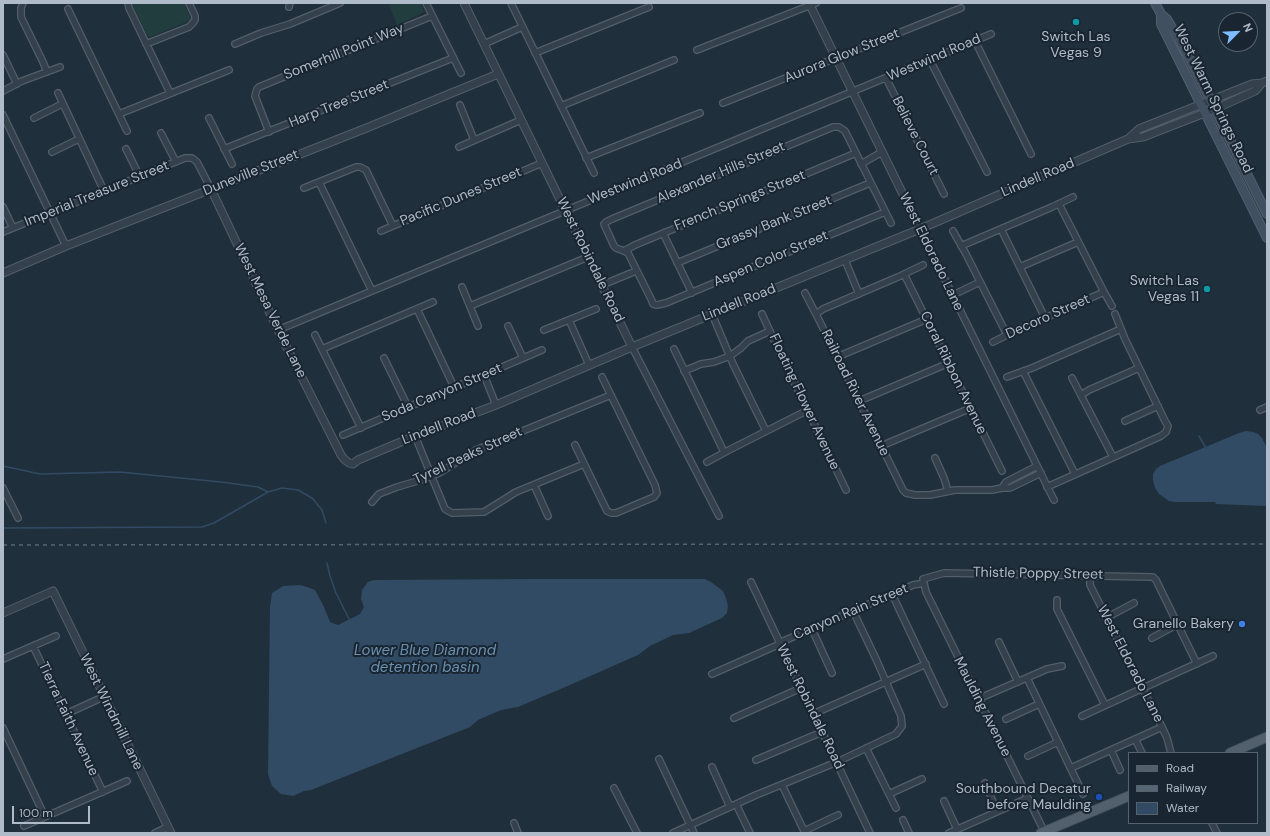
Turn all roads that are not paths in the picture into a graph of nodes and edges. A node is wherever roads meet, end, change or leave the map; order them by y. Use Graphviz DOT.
graph roads {
  1 [pos="23,3"];
  2 [pos="128,3"];
  3 [pos="189,3"];
  4 [pos="340,3"];
  5 [pos="426,3"];
  6 [pos="464,3"];
  7 [pos="511,3"];
  8 [pos="1155,3"];
  9 [pos="811,4"];
  10 [pos="328,5"];
  11 [pos="649,7"];
  12 [pos="961,8"];
  13 [pos="68,9"];
  14 [pos="1161,14"];
  15 [pos="432,16"];
  16 [pos="522,27"];
  17 [pos="991,34"];
  18 [pos="975,41"];
  19 [pos="146,44"];
  20 [pos="235,44"];
  21 [pos="484,44"];
  22 [pos="697,50"];
  23 [pos="535,53"];
  24 [pos="3,55"];
  25 [pos="453,58"];
  26 [pos="836,58"];
  27 [pos="674,60"];
  28 [pos="930,60"];
  29 [pos="60,67"];
  30 [pos="229,70"];
  31 [pos="47,72"];
  32 [pos="461,73"];
  33 [pos="498,74"];
  34 [pos="886,78"];
  35 [pos="1264,82"];
  36 [pos="17,84"];
  37 [pos="3,91"];
  38 [pos="853,92"];
  39 [pos="58,93"];
  40 [pos="170,93"];
  41 [pos="1211,100"];
  42 [pos="723,103"];
  43 [pos="62,104"];
  44 [pos="1201,104"];
  45 [pos="460,105"];
  46 [pos="561,106"];
  47 [pos="1215,109"];
  48 [pos="700,113"];
  49 [pos="1204,113"];
  50 [pos="119,114"];
  51 [pos="3,115"];
  52 [pos="34,118"];
  53 [pos="209,118"];
  54 [pos="521,120"];
  55 [pos="127,131"];
  56 [pos="269,132"];
  57 [pos="161,133"];
  58 [pos="79,139"];
  59 [pos="1128,139"];
  60 [pos="474,140"];
  61 [pos="459,147"];
  62 [pos="126,148"];
  63 [pos="224,149"];
  64 [pos="52,152"];
  65 [pos="882,152"];
  66 [pos="856,153"];
  67 [pos="1031,154"];
  68 [pos="192,158"];
  69 [pos="586,158"];
  70 [pos="176,162"];
  71 [pos="542,163"];
  72 [pos="232,164"];
  73 [pos="861,164"];
  74 [pos="987,172"];
  75 [pos="594,173"];
  76 [pos="140,176"];
  77 [pos="319,182"];
  78 [pos="870,183"];
  79 [pos="304,188"];
  80 [pos="210,189"];
  81 [pos="104,191"];
  82 [pos="944,194"];
  83 [pos="1074,197"];
  84 [pos="1059,204"];
  85 [pos="3,207"];
  86 [pos="566,211"];
  87 [pos="886,212"];
  88 [pos="50,213"];
  89 [pos="1267,214"];
  90 [pos="891,223"];
  91 [pos="393,226"];
  92 [pos="13,228"];
  93 [pos="920,228"];
  94 [pos="1001,229"];
  95 [pos="381,231"];
  96 [pos="3,232"];
  97 [pos="953,232"];
  98 [pos="663,233"];
  99 [pos="1267,238"];
  100 [pos="1078,242"];
  101 [pos="66,246"];
  102 [pos="961,246"];
  103 [pos="624,251"];
  104 [pos="588,257"];
  105 [pos="844,260"];
  106 [pos="677,263"];
  107 [pos="923,265"];
  108 [pos="1020,267"];
  109 [pos="636,271"];
  110 [pos="3,273"];
  111 [pos="904,274"];
  112 [pos="980,282"];
  113 [pos="602,286"];
  114 [pos="462,287"];
  115 [pos="372,291"];
  116 [pos="692,292"];
  117 [pos="1104,292"];
  118 [pos="805,293"];
  119 [pos="859,294"];
  120 [pos="953,296"];
  121 [pos="433,302"];
  122 [pos="470,306"];
  123 [pos="1112,306"];
  124 [pos="417,309"];
  125 [pos="596,309"];
  126 [pos="712,314"];
  127 [pos="762,314"];
  128 [pos="816,314"];
  129 [pos="1115,314"];
  130 [pos="1045,318"];
  131 [pos="927,319"];
  132 [pos="569,320"];
  133 [pos="478,326"];
  134 [pos="508,326"];
  135 [pos="1121,329"];
  136 [pos="278,330"];
  137 [pos="544,330"];
  138 [pos="770,331"];
  139 [pos="315,335"];
  140 [pos="1007,335"];
  141 [pos="993,342"];
  142 [pos="632,347"];
  143 [pos="322,349"];
  144 [pos="674,349"];
  145 [pos="542,350"];
  146 [pos="730,356"];
  147 [pos="837,356"];
  148 [pos="384,358"];
  149 [pos="523,358"];
  150 [pos="949,363"];
  151 [pos="589,365"];
  152 [pos="1139,368"];
  153 [pos="684,371"];
  154 [pos="1023,371"];
  155 [pos="484,375"];
  156 [pos="602,377"];
  157 [pos="1007,377"];
  158 [pos="1072,378"];
  159 [pos="454,388"];
  160 [pos="1081,394"];
  161 [pos="611,396"];
  162 [pos="859,401"];
  163 [pos="496,405"];
  164 [pos="1158,406"];
  165 [pos="408,407"];
  166 [pos="1267,407"];
  167 [pos="971,408"];
  168 [pos="808,410"];
  169 [pos="1260,410"];
  170 [pos="1125,420"];
  171 [pos="360,428"];
  172 [pos="766,431"];
  173 [pos="343,435"];
  174 [pos="415,436"];
  175 [pos="575,445"];
  176 [pos="881,446"];
  177 [pos="724,452"];
  178 [pos="1113,457"];
  179 [pos="935,458"];
  180 [pos="707,462"];
  181 [pos="349,463"];
  182 [pos="584,464"];
  183 [pos="1038,466"];
  184 [pos="1002,471"];
  185 [pos="1041,473"];
  186 [pos="1075,474"];
  187 [pos="432,476"];
  188 [pos="534,485"];
  189 [pos="1048,487"];
  190 [pos="3,488"];
  191 [pos="1002,488"];
  192 [pos="846,490"];
  193 [pos="948,491"];
  194 [pos="1054,500"];
  195 [pos="372,502"];
  196 [pos="548,516"];
  197 [pos="719,516"];
  198 [pos="18,518"];
  199 [pos="1090,575"];
  200 [pos="924,581"];
  201 [pos="751,582"];
  202 [pos="892,594"];
  203 [pos="1057,600"];
  204 [pos="1134,603"];
  205 [pos="853,612"];
  206 [pos="3,613"];
  207 [pos="1106,618"];
  208 [pos="1178,624"];
  209 [pos="812,629"];
  210 [pos="56,636"];
  211 [pos="1152,638"];
  212 [pos="999,642"];
  213 [pos="779,644"];
  214 [pos="33,646"];
  215 [pos="1213,656"];
  216 [pos="3,659"];
  217 [pos="926,664"];
  218 [pos="1197,664"];
  219 [pos="1062,666"];
  220 [pos="832,673"];
  221 [pos="712,674"];
  222 [pos="1027,678"];
  223 [pos="886,682"];
  224 [pos="1018,682"];
  225 [pos="801,688"];
  226 [pos="1142,689"];
  227 [pos="103,697"];
  228 [pos="978,699"];
  229 [pos="944,704"];
  230 [pos="1039,704"];
  231 [pos="1105,705"];
  232 [pos="66,714"];
  233 [pos="813,714"];
  234 [pos="1082,716"];
  235 [pos="734,718"];
  236 [pos="1006,718"];
  237 [pos="1162,727"];
  238 [pos="3,728"];
  239 [pos="822,732"];
  240 [pos="1267,737"];
  241 [pos="1135,739"];
  242 [pos="1058,742"];
  243 [pos="866,748"];
  244 [pos="1111,750"];
  245 [pos="1142,752"];
  246 [pos="1171,752"];
  247 [pos="1232,752"];
  248 [pos="1028,756"];
  249 [pos="659,759"];
  250 [pos="756,760"];
  251 [pos="837,762"];
  252 [pos="712,767"];
  253 [pos="1070,768"];
  254 [pos="1120,770"];
  255 [pos="922,779"];
  256 [pos="127,781"];
  257 [pos="985,783"];
  258 [pos="782,786"];
  259 [pos="614,788"];
  260 [pos="103,792"];
  261 [pos="889,794"];
  262 [pos="1083,794"];
  263 [pos="1128,796"];
  264 [pos="1028,798"];
  265 [pos="944,801"];
  266 [pos="736,804"];
  267 [pos="730,807"];
  268 [pos="896,808"];
  269 [pos="997,811"];
  270 [pos="838,816"];
  271 [pos="45,817"];
  272 [pos="903,820"];
  273 [pos="514,823"];
  274 [pos="1212,824"];
  275 [pos="690,825"];
  276 [pos="24,826"];
  277 [pos="957,829"];
  278 [pos="169,830"];
  279 [pos="804,832"];
  280 [pos="155,833"];
  281 [pos="518,833"];
  282 [pos="636,833"];
  283 [pos="672,833"];
  284 [pos="694,833"];
  285 [pos="750,833"];
  286 [pos="870,833"];
  287 [pos="909,833"];
  288 [pos="949,833"];
  289 [pos="1043,833"];
  290 [pos="1217,833"];
  1 -- 31 [label="street"];
  2 -- 19 [label="street"];
  3 -- 19 [label="street"];
  4 -- 10 [label="street"];
  5 -- 15 [label="street"];
  6 -- 21 [label="street, West Robindale Road"];
  7 -- 16 [label="street"];
  8 -- 14 [label="main road, West Warm Springs Road"];
  9 -- 22 [label="street"];
  9 -- 26 [label="street, West Eldorado Lane"];
  10 -- 20 [label="street"];
  11 -- 23 [label="street"];
  12 -- 26 [label="street, Aurora Glow Street"];
  13 -- 50 [label="street"];
  14 -- 41 [label="main road, West Warm Springs Road"];
  14 -- 44 [label="main road, West Warm Springs Road"];
  15 -- 25 [label="street"];
  15 -- 56 [label="street, Somerhill Point Way"];
  16 -- 21 [label="street"];
  16 -- 23 [label="street"];
  17 -- 18 [label="street, Westwind Road"];
  18 -- 28 [label="street, Westwind Road"];
  18 -- 67 [label="street"];
  19 -- 40 [label="street"];
  21 -- 33 [label="street, West Robindale Road"];
  23 -- 46 [label="street"];
  24 -- 36 [label="street"];
  25 -- 32 [label="street"];
  25 -- 56 [label="street, Harp Tree Street"];
  26 -- 38 [label="street, West Eldorado Lane"];
  26 -- 42 [label="street, Aurora Glow Street"];
  27 -- 46 [label="street"];
  28 -- 34 [label="street, Westwind Road"];
  28 -- 74 [label="street"];
  29 -- 31 [label="street"];
  30 -- 40 [label="street"];
  31 -- 36 [label="street"];
  33 -- 54 [label="street, West Robindale Road"];
  33 -- 80 [label="street, Duneville Street"];
  34 -- 38 [label="street, Westwind Road"];
  34 -- 82 [label="street, Believe Court"];
  35 -- 41 [label="street, Lindell Road"];
  35 -- 47 [label="street, Lindell Road"];
  36 -- 37 [label="street"];
  38 -- 65 [label="street, West Eldorado Lane"];
  38 -- 86 [label="street, Westwind Road"];
  39 -- 43 [label="street"];
  40 -- 50 [label="street"];
  41 -- 44 [label="street, Lindell Road"];
  41 -- 47 [label="main road, West Warm Springs Road"];
  43 -- 52 [label="street"];
  43 -- 58 [label="street"];
  44 -- 49 [label="main road, West Warm Springs Road"];
  44 -- 59 [label="street, Lindell Road"];
  45 -- 60 [label="street"];
  46 -- 69 [label="street"];
  47 -- 49 [label="street, Lindell Road"];
  47 -- 89 [label="main road, West Warm Springs Road"];
  48 -- 69 [label="street"];
  49 -- 59 [label="street, Lindell Road"];
  49 -- 99 [label="main road, West Warm Springs Road"];
  50 -- 55 [label="street"];
  51 -- 88 [label="street"];
  53 -- 63 [label="street"];
  54 -- 60 [label="street"];
  54 -- 71 [label="street, West Robindale Road"];
  56 -- 63 [label="street, Harp Tree Street"];
  57 -- 70 [label="street"];
  58 -- 64 [label="street"];
  58 -- 81 [label="street"];
  59 -- 93 [label="street, Lindell Road"];
  60 -- 61 [label="street"];
  62 -- 76 [label="street"];
  63 -- 72 [label="street"];
  65 -- 73 [label="street"];
  65 -- 93 [label="street, West Eldorado Lane"];
  66 -- 73 [label="street"];
  66 -- 98 [label="street, French Springs Street"];
  66 -- 103 [label="street, Alexander Hills Street"];
  68 -- 70 [label="street, Imperial Treasure Street"];
  68 -- 80 [label="street, West Mesa Verde Lane"];
  69 -- 75 [label="street"];
  70 -- 76 [label="street, Imperial Treasure Street"];
  71 -- 86 [label="street, West Robindale Road"];
  71 -- 91 [label="street, Pacific Dunes Street"];
  73 -- 78 [label="street"];
  76 -- 81 [label="street, Imperial Treasure Street"];
  77 -- 79 [label="street"];
  77 -- 91 [label="street"];
  77 -- 115 [label="street"];
  78 -- 87 [label="street"];
  78 -- 106 [label="street, Grassy Bank Street"];
  80 -- 101 [label="street, Duneville Street"];
  80 -- 136 [label="street, West Mesa Verde Lane"];
  81 -- 88 [label="street, Imperial Treasure Street"];
  83 -- 84 [label="street"];
  84 -- 94 [label="street"];
  84 -- 100 [label="street"];
  85 -- 92 [label="street"];
  86 -- 104 [label="street, West Robindale Road"];
  86 -- 115 [label="street, Westwind Road"];
  87 -- 90 [label="street"];
  87 -- 116 [label="street, Aspen Color Street"];
  88 -- 92 [label="street, Imperial Treasure Street"];
  88 -- 101 [label="street"];
  91 -- 95 [label="street, Pacific Dunes Street"];
  92 -- 96 [label="street, Imperial Treasure Street"];
  93 -- 105 [label="street, Lindell Road"];
  93 -- 120 [label="street, West Eldorado Lane"];
  94 -- 102 [label="street"];
  94 -- 108 [label="street"];
  97 -- 102 [label="street"];
  98 -- 103 [label="street, French Springs Street"];
  98 -- 106 [label="street"];
  100 -- 108 [label="street"];
  100 -- 117 [label="street"];
  101 -- 110 [label="street, Duneville Street"];
  102 -- 112 [label="street"];
  103 -- 109 [label="street"];
  104 -- 113 [label="street, West Robindale Road"];
  104 -- 122 [label="street"];
  105 -- 119 [label="street"];
  105 -- 126 [label="street, Lindell Road"];
  106 -- 116 [label="street"];
  107 -- 111 [label="street"];
  108 -- 130 [label="street"];
  109 -- 113 [label="street"];
  109 -- 116 [label="street, Aspen Color Street"];
  111 -- 119 [label="street"];
  111 -- 131 [label="street, Coral Ribbon Avenue"];
  112 -- 120 [label="street"];
  112 -- 140 [label="street"];
  113 -- 142 [label="street, West Robindale Road"];
  114 -- 122 [label="street"];
  115 -- 136 [label="street, Westwind Road"];
  117 -- 123 [label="street"];
  117 -- 130 [label="street, Decoro Street"];
  118 -- 128 [label="street, Railroad River Avenue"];
  119 -- 128 [label="street"];
  120 -- 183 [label="street, West Eldorado Lane"];
  121 -- 124 [label="street"];
  122 -- 133 [label="street"];
  124 -- 143 [label="street"];
  124 -- 159 [label="street"];
  125 -- 132 [label="street"];
  126 -- 142 [label="street, Lindell Road"];
  126 -- 146 [label="street"];
  127 -- 138 [label="street, Floating Flower Avenue"];
  128 -- 147 [label="street, Railroad River Avenue"];
  129 -- 135 [label="street"];
  130 -- 140 [label="street, Decoro Street"];
  131 -- 147 [label="street"];
  131 -- 150 [label="street, Coral Ribbon Avenue"];
  132 -- 137 [label="street"];
  132 -- 151 [label="street"];
  134 -- 149 [label="street"];
  135 -- 152 [label="street"];
  135 -- 154 [label="street"];
  136 -- 181 [label="street, West Mesa Verde Lane"];
  138 -- 146 [label="street"];
  138 -- 168 [label="street, Floating Flower Avenue"];
  139 -- 143 [label="street"];
  140 -- 141 [label="street, Decoro Street"];
  142 -- 151 [label="street, Lindell Road"];
  142 -- 197 [label="street, West Robindale Road"];
  143 -- 171 [label="street"];
  144 -- 153 [label="street"];
  145 -- 149 [label="street, Soda Canyon Street"];
  146 -- 153 [label="street"];
  146 -- 172 [label="street"];
  147 -- 162 [label="street, Railroad River Avenue"];
  148 -- 165 [label="street"];
  149 -- 155 [label="street, Soda Canyon Street"];
  150 -- 162 [label="street"];
  150 -- 167 [label="street, Coral Ribbon Avenue"];
  151 -- 163 [label="street, Lindell Road"];
  152 -- 160 [label="street"];
  152 -- 164 [label="street"];
  153 -- 177 [label="street"];
  154 -- 157 [label="street"];
  154 -- 186 [label="street"];
  155 -- 159 [label="street, Soda Canyon Street"];
  155 -- 163 [label="street"];
  156 -- 161 [label="street"];
  158 -- 160 [label="street"];
  159 -- 165 [label="street, Soda Canyon Street"];
  160 -- 178 [label="street"];
  161 -- 182 [label="street"];
  161 -- 187 [label="street, Tyrell Peaks Street"];
  162 -- 176 [label="street, Railroad River Avenue"];
  163 -- 174 [label="street, Lindell Road"];
  164 -- 170 [label="street"];
  164 -- 178 [label="street"];
  165 -- 171 [label="street, Soda Canyon Street"];
  166 -- 169 [label="street"];
  167 -- 176 [label="street"];
  167 -- 184 [label="street, Coral Ribbon Avenue"];
  168 -- 172 [label="street"];
  168 -- 192 [label="street, Floating Flower Avenue"];
  171 -- 173 [label="street, Soda Canyon Street"];
  172 -- 177 [label="street"];
  174 -- 181 [label="street, Lindell Road"];
  174 -- 187 [label="street"];
  175 -- 182 [label="street"];
  176 -- 193 [label="street, Railroad River Avenue"];
  177 -- 180 [label="street"];
  178 -- 186 [label="street"];
  179 -- 193 [label="street"];
  182 -- 188 [label="street"];
  183 -- 185 [label="street, West Eldorado Lane"];
  183 -- 191 [label="street"];
  185 -- 189 [label="street, West Eldorado Lane"];
  185 -- 191 [label="street"];
  186 -- 189 [label="street"];
  187 -- 188 [label="street"];
  187 -- 195 [label="street, Tyrell Peaks Street"];
  188 -- 196 [label="street"];
  189 -- 194 [label="street, West Eldorado Lane"];
  190 -- 198 [label="street"];
  191 -- 193 [label="street"];
  199 -- 200 [label="street, Thistle Poppy Street"];
  199 -- 207 [label="street, West Eldorado Lane"];
  199 -- 208 [label="street, Thistle Poppy Street"];
  200 -- 202 [label="street, Canyon Rain Street"];
  200 -- 228 [label="street, Maulding Avenue"];
  201 -- 213 [label="street, West Robindale Road"];
  202 -- 205 [label="street, Canyon Rain Street"];
  202 -- 217 [label="street"];
  203 -- 231 [label="street"];
  204 -- 207 [label="street"];
  205 -- 209 [label="street, Canyon Rain Street"];
  205 -- 223 [label="street"];
  206 -- 227 [label="street, West Windmill Lane"];
  207 -- 226 [label="street, West Eldorado Lane"];
  208 -- 211 [label="street"];
  208 -- 218 [label="street"];
  209 -- 213 [label="street, Canyon Rain Street"];
  209 -- 220 [label="street"];
  210 -- 214 [label="street"];
  212 -- 224 [label="street"];
  213 -- 221 [label="street, Canyon Rain Street"];
  213 -- 225 [label="street, West Robindale Road"];
  214 -- 216 [label="street"];
  214 -- 232 [label="street, Tierra Faith Avenue"];
  215 -- 218 [label="street"];
  217 -- 223 [label="street"];
  217 -- 229 [label="street"];
  218 -- 226 [label="street"];
  219 -- 222 [label="street"];
  222 -- 224 [label="street"];
  222 -- 230 [label="street"];
  223 -- 233 [label="street"];
  223 -- 243 [label="street"];
  224 -- 228 [label="street"];
  225 -- 233 [label="street, West Robindale Road"];
  225 -- 235 [label="street"];
  226 -- 231 [label="street"];
  226 -- 237 [label="street, West Eldorado Lane"];
  227 -- 232 [label="street"];
  227 -- 278 [label="street, West Windmill Lane"];
  228 -- 264 [label="street, Maulding Avenue"];
  230 -- 236 [label="street"];
  230 -- 242 [label="street"];
  231 -- 234 [label="street"];
  232 -- 260 [label="street, Tierra Faith Avenue"];
  233 -- 239 [label="street, West Robindale Road"];
  237 -- 241 [label="street"];
  237 -- 246 [label="street, West Eldorado Lane"];
  238 -- 271 [label="street"];
  239 -- 250 [label="street"];
  239 -- 251 [label="street, West Robindale Road"];
  240 -- 247 [label="main road"];
  241 -- 244 [label="street"];
  241 -- 245 [label="street"];
  242 -- 248 [label="street"];
  242 -- 253 [label="street"];
  243 -- 251 [label="street"];
  243 -- 261 [label="street"];
  244 -- 253 [label="street"];
  244 -- 254 [label="street"];
  249 -- 275 [label="street"];
  251 -- 258 [label="street"];
  251 -- 286 [label="street, West Robindale Road"];
  252 -- 267 [label="street"];
  253 -- 262 [label="street"];
  255 -- 261 [label="street"];
  256 -- 260 [label="street"];
  257 -- 269 [label="street"];
  258 -- 266 [label="street"];
  258 -- 279 [label="street"];
  259 -- 282 [label="street"];
  260 -- 271 [label="street"];
  261 -- 268 [label="street"];
  263 -- 289 [label="main road"];
  264 -- 269 [label="street"];
  264 -- 289 [label="street, Maulding Avenue"];
  265 -- 277 [label="street"];
  266 -- 267 [label="street"];
  266 -- 285 [label="street"];
  267 -- 275 [label="street"];
  269 -- 277 [label="street"];
  270 -- 279 [label="street"];
  271 -- 276 [label="street"];
  272 -- 287 [label="street"];
  273 -- 281 [label="street"];
  274 -- 290 [label="street"];
  275 -- 283 [label="street"];
  275 -- 284 [label="street"];
  277 -- 288 [label="street"];
  278 -- 280 [label="street"];
}
